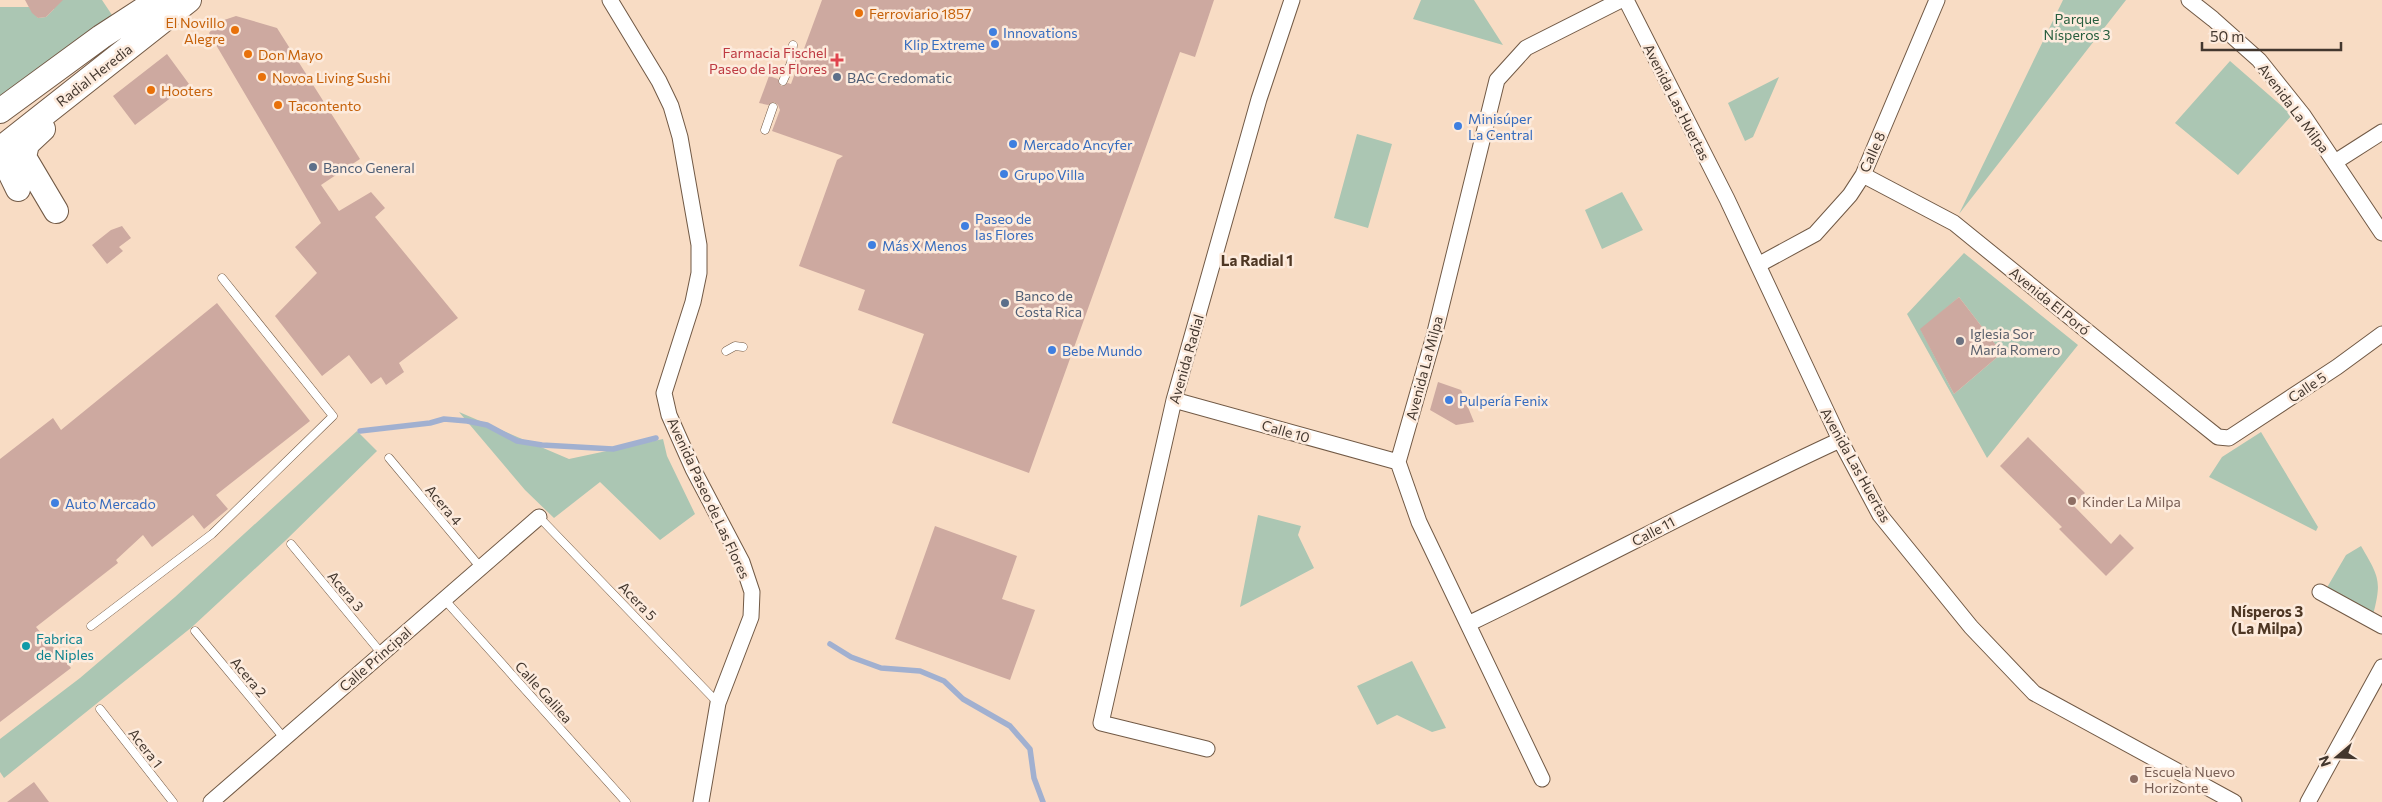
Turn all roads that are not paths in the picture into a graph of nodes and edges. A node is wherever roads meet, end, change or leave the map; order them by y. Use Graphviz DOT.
graph roads {
  1 [pos="158,0"];
  2 [pos="189,0"];
  3 [pos="610,0"];
  4 [pos="1292,0"];
  5 [pos="1621,0"];
  6 [pos="1626,0"];
  7 [pos="1937,0"];
  8 [pos="2188,0"];
  9 [pos="101,38"];
  10 [pos="793,46"];
  11 [pos="92,77"];
  12 [pos="783,82"];
  13 [pos="774,107"];
  14 [pos="0,111"];
  15 [pos="0,130"];
  16 [pos="765,130"];
  17 [pos="2382,132"];
  18 [pos="0,150"];
  19 [pos="2334,162"];
  20 [pos="0,173"];
  21 [pos="1863,175"];
  22 [pos="56,210"];
  23 [pos="2382,233"];
  24 [pos="1758,265"];
  25 [pos="222,278"];
  26 [pos="2382,334"];
  27 [pos="743,348"];
  28 [pos="726,351"];
  29 [pos="1174,400"];
  30 [pos="2229,438"];
  31 [pos="1840,440"];
  32 [pos="389,458"];
  33 [pos="1398,462"];
  34 [pos="539,516"];
  35 [pos="291,544"];
  36 [pos="481,568"];
  37 [pos="2320,592"];
  38 [pos="444,599"];
  39 [pos="1468,624"];
  40 [pos="91,626"];
  41 [pos="2382,626"];
  42 [pos="195,631"];
  43 [pos="382,654"];
  44 [pos="2382,667"];
  45 [pos="718,704"];
  46 [pos="100,709"];
  47 [pos="284,738"];
  48 [pos="1207,749"];
  49 [pos="1542,779"];
  50 [pos="173,802"];
  51 [pos="211,802"];
  52 [pos="626,802"];
  53 [pos="701,802"];
  54 [pos="2234,802"];
  55 [pos="2308,802"];
  1 -- 9 [label="main road, Radial Heredia"];
  2 -- 11 [label="main road, Radial Heredia"];
  3 -- 45 [label="street, Avenida Paseo de Las Flores"];
  4 -- 29 [label="street, Avenida Radial"];
  5 -- 33 [label="street, Avenida La Milpa"];
  6 -- 24 [label="street, Avenida Las Huertas"];
  7 -- 21 [label="street, Calle 8"];
  8 -- 19 [label="street, Avenida La Milpa"];
  9 -- 14 [label="main road, Radial Heredia"];
  9 -- 15 [label="main road"];
  10 -- 12 [label="lane"];
  11 -- 18 [label="main road, Radial Heredia"];
  11 -- 22 [label="main road"];
  13 -- 16 [label="lane"];
  17 -- 19 [label="street"];
  18 -- 20 [label="main road"];
  19 -- 23 [label="street, Avenida La Milpa"];
  21 -- 24 [label="street, Calle 8"];
  21 -- 30 [label="street, Avenida El Poró"];
  24 -- 31 [label="street, Avenida Las Huertas"];
  25 -- 40 [label="lane"];
  26 -- 30 [label="street, Calle 5"];
  27 -- 28 [label="lane"];
  29 -- 33 [label="street, Calle 10"];
  29 -- 48 [label="street, Avenida Radial"];
  31 -- 39 [label="street, Calle 11"];
  31 -- 54 [label="street, Avenida Las Huertas"];
  32 -- 36 [label="lane, Acera 4"];
  33 -- 39 [label="street"];
  34 -- 36 [label="street, Calle Principal"];
  34 -- 45 [label="lane, Acera 5"];
  35 -- 43 [label="lane, Acera 3"];
  36 -- 38 [label="street, Calle Principal"];
  37 -- 41 [label="street"];
  38 -- 43 [label="street, Calle Principal"];
  38 -- 52 [label="lane, Calle Galilea"];
  39 -- 49 [label="street"];
  42 -- 47 [label="lane, Acera 2"];
  43 -- 47 [label="street, Calle Principal"];
  44 -- 55 [label="street"];
  45 -- 53 [label="street, Avenida Paseo de Las Flores"];
  46 -- 50 [label="lane, Acera 1"];
  47 -- 51 [label="street, Calle Principal"];
}
